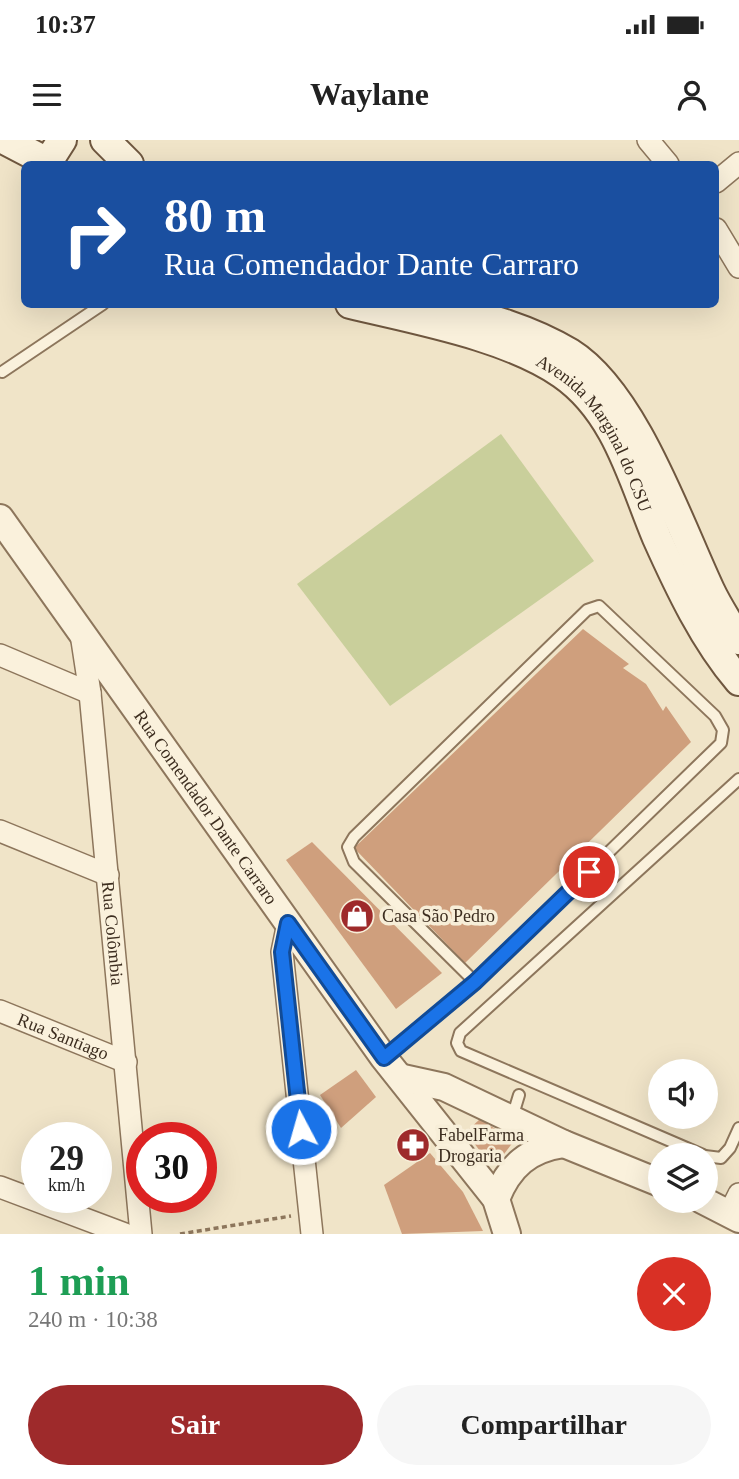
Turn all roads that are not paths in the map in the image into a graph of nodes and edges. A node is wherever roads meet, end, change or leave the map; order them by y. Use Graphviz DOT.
graph roads {
  1 [pos="7,140"];
  2 [pos="105,140"];
  3 [pos="648,140"];
  4 [pos="54,155"];
  5 [pos="127,161"];
  6 [pos="666,161"];
  7 [pos="739,163"];
  8 [pos="719,180"];
  9 [pos="719,234"];
  10 [pos="739,267"];
  11 [pos="97,308"];
  12 [pos="368,308"];
  13 [pos="450,308"];
  14 [pos="2,372"];
  15 [pos="0,518"];
  16 [pos="81,633"];
  17 [pos="739,640"];
  18 [pos="0,655"];
  19 [pos="739,681"];
  20 [pos="90,693"];
  21 [pos="739,779"];
  22 [pos="0,831"];
  23 [pos="108,875"];
  24 [pos="288,923"];
  25 [pos="475,982"];
  26 [pos="0,1011"];
  27 [pos="384,1058"];
  28 [pos="126,1062"];
  29 [pos="402,1079"];
  30 [pos="739,1128"];
  31 [pos="674,1143"];
  32 [pos="564,1144"];
  33 [pos="718,1158"];
  34 [pos="648,1178"];
  35 [pos="0,1187"];
  36 [pos="496,1199"];
  37 [pos="718,1204"];
  38 [pos="736,1209"];
  39 [pos="311,1223"];
  40 [pos="125,1234"];
  41 [pos="141,1234"];
  42 [pos="507,1234"];
  1 -- 4 [label="main road"];
  2 -- 5 [label="main road"];
  3 -- 6 [label="street"];
  7 -- 8 [label="street"];
  9 -- 10 [label="street"];
  11 -- 14 [label="lane"];
  12 -- 19 [label="main road, Avenida Marginal do CSU"];
  13 -- 17 [label="main road, Avenida Marginal do CSU"];
  15 -- 16 [label="street, Rua Comendador Dante Carraro"];
  16 -- 20 [label="street, Rua Colômbia"];
  16 -- 24 [label="street, Rua Comendador Dante Carraro"];
  18 -- 20 [label="street"];
  20 -- 23 [label="street, Rua Colômbia"];
  21 -- 31 [label="lane"];
  22 -- 23 [label="street"];
  23 -- 28 [label="street, Rua Colômbia"];
  24 -- 27 [label="street, Rua Comendador Dante Carraro"];
  24 -- 39 [label="street"];
  25 -- 25 [label="lane"];
  25 -- 27 [label="lane"];
  26 -- 28 [label="street, Rua Santiago"];
  27 -- 29 [label="street, Rua Comendador Dante Carraro"];
  28 -- 41 [label="street, Rua Colômbia"];
  29 -- 32 [label="street"];
  29 -- 36 [label="street, Rua Comendador Dante Carraro"];
  30 -- 33 [label="lane"];
  32 -- 34 [label="street"];
  32 -- 36 [label="street"];
  35 -- 40 [label="street"];
  36 -- 42 [label="street, Rua Comendador Dante Carraro"];
  37 -- 38 [label="street"];
}
